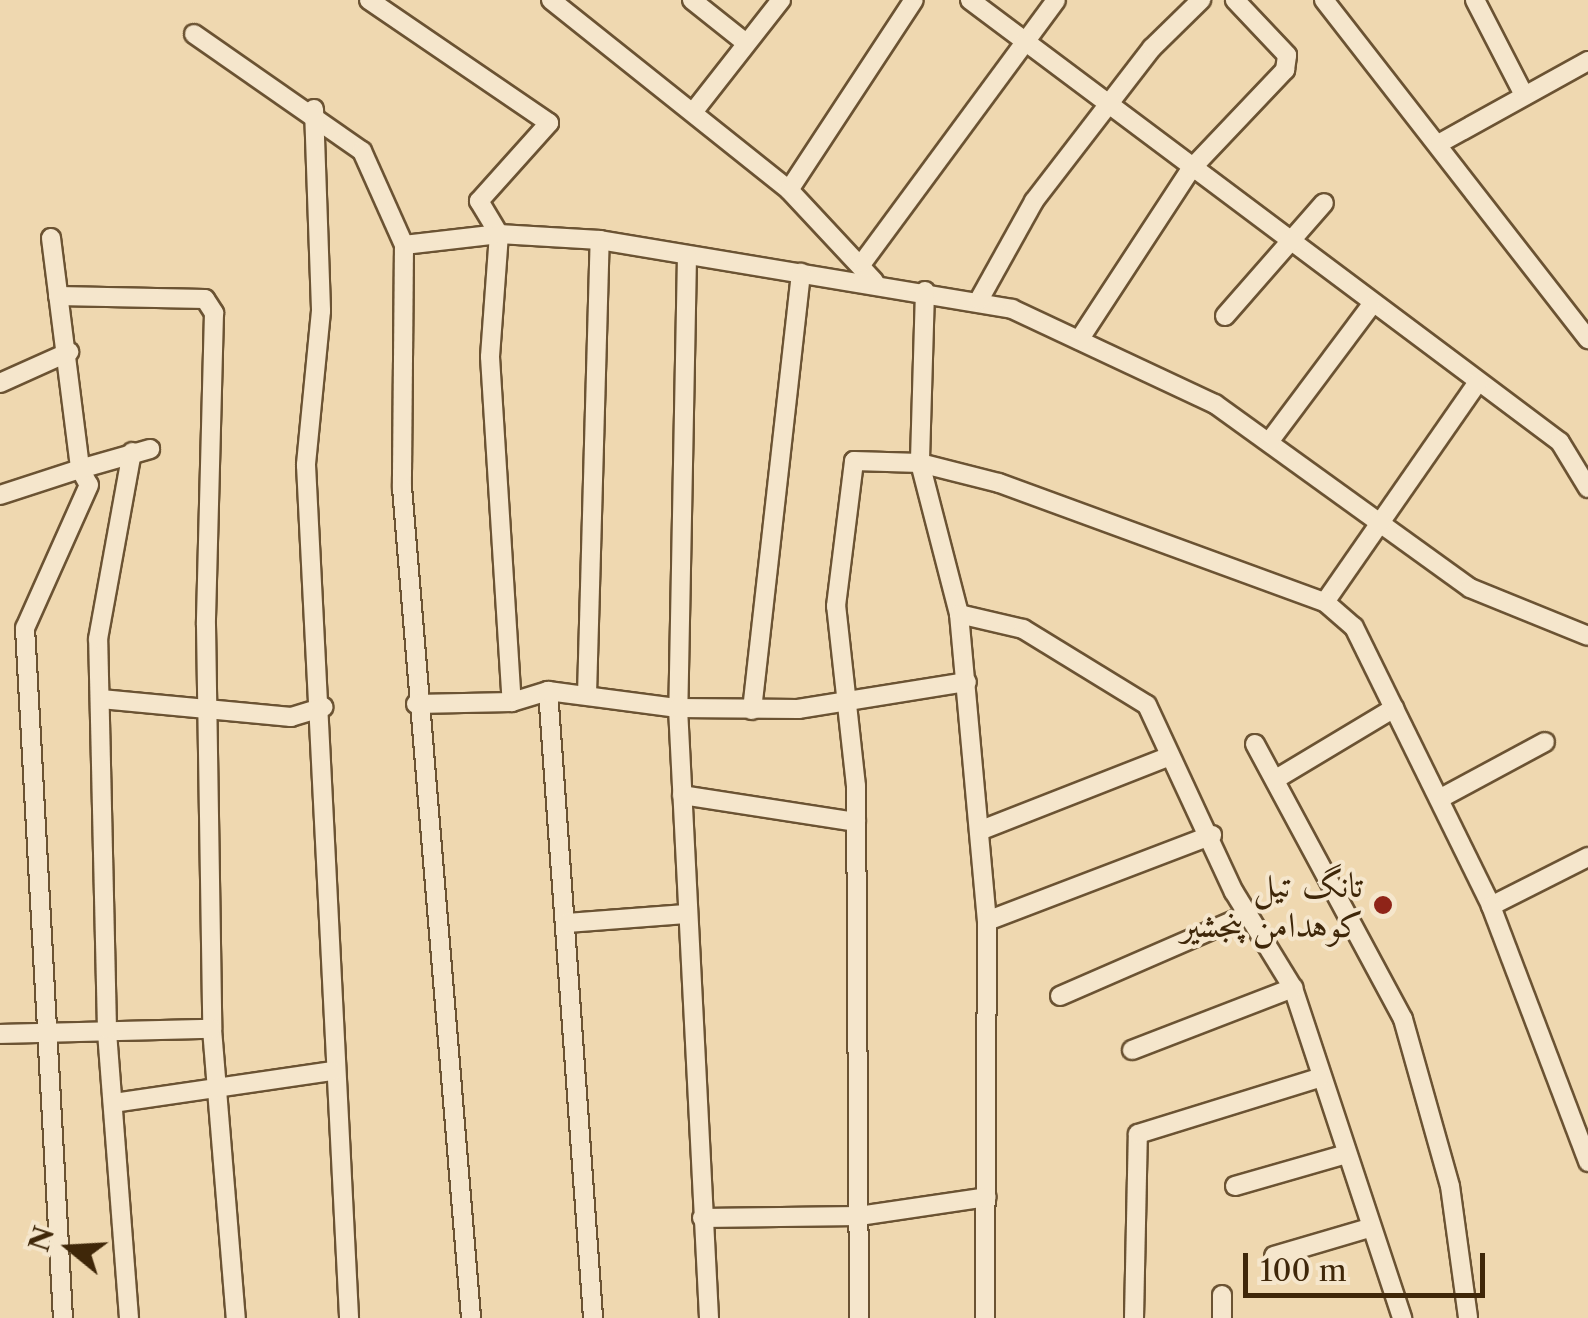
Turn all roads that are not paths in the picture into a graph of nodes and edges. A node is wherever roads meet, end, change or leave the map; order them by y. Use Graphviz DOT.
graph roads {
  1 [pos="368,0"];
  2 [pos="551,0"];
  3 [pos="692,0"];
  4 [pos="782,0"];
  5 [pos="914,0"];
  6 [pos="970,0"];
  7 [pos="1056,0"];
  8 [pos="1201,0"];
  9 [pos="1235,0"];
  10 [pos="1324,0"];
  11 [pos="1476,0"];
  12 [pos="194,34"];
  13 [pos="746,42"];
  14 [pos="1022,42"];
  15 [pos="1588,61"];
  16 [pos="1523,93"];
  17 [pos="1111,102"];
  18 [pos="314,109"];
  19 [pos="694,111"];
  20 [pos="1440,143"];
  21 [pos="1191,169"];
  22 [pos="789,190"];
  23 [pos="1324,203"];
  24 [pos="499,234"];
  25 [pos="51,238"];
  26 [pos="600,240"];
  27 [pos="1288,241"];
  28 [pos="404,245"];
  29 [pos="686,256"];
  30 [pos="862,262"];
  31 [pos="801,273"];
  32 [pos="874,281"];
  33 [pos="925,291"];
  34 [pos="58,296"];
  35 [pos="979,300"];
  36 [pos="1370,306"];
  37 [pos="1225,316"];
  38 [pos="1588,339"];
  39 [pos="1079,340"];
  40 [pos="69,352"];
  41 [pos="1478,382"];
  42 [pos="0,383"];
  43 [pos="1268,442"];
  44 [pos="920,464"];
  45 [pos="80,469"];
  46 [pos="1588,488"];
  47 [pos="0,495"];
  48 [pos="1381,528"];
  49 [pos="1324,602"];
  50 [pos="959,614"];
  51 [pos="1588,636"];
  52 [pos="967,682"];
  53 [pos="548,691"];
  54 [pos="587,695"];
  55 [pos="101,698"];
  56 [pos="512,702"];
  57 [pos="416,704"];
  58 [pos="324,706"];
  59 [pos="847,707"];
  60 [pos="678,708"];
  61 [pos="1394,708"];
  62 [pos="208,710"];
  63 [pos="752,710"];
  64 [pos="1545,742"];
  65 [pos="1255,744"];
  66 [pos="1170,756"];
  67 [pos="1276,779"];
  68 [pos="682,796"];
  69 [pos="1441,798"];
  70 [pos="856,822"];
  71 [pos="979,831"];
  72 [pos="1212,835"];
  73 [pos="1588,857"];
  74 [pos="1491,906"];
  75 [pos="687,914"];
  76 [pos="1246,915"];
  77 [pos="987,920"];
  78 [pos="566,923"];
  79 [pos="1293,988"];
  80 [pos="1060,996"];
  81 [pos="107,1029"];
  82 [pos="212,1029"];
  83 [pos="45,1031"];
  84 [pos="0,1034"];
  85 [pos="1132,1050"];
  86 [pos="333,1071"];
  87 [pos="1319,1078"];
  88 [pos="216,1090"];
  89 [pos="113,1102"];
  90 [pos="1343,1156"];
  91 [pos="1588,1162"];
  92 [pos="1236,1186"];
  93 [pos="987,1197"];
  94 [pos="860,1216"];
  95 [pos="702,1218"];
  96 [pos="1366,1229"];
  97 [pos="1274,1256"];
  98 [pos="1222,1295"];
  99 [pos="1397,1317"];
  100 [pos="63,1318"];
  101 [pos="130,1318"];
  102 [pos="236,1318"];
  103 [pos="350,1318"];
  104 [pos="471,1318"];
  105 [pos="593,1318"];
  106 [pos="709,1318"];
  107 [pos="859,1318"];
  108 [pos="984,1318"];
  109 [pos="1134,1318"];
  110 [pos="1222,1318"];
  111 [pos="1468,1318"];
  1 -- 24 [label="street"];
  2 -- 19 [label="street"];
  3 -- 13 [label="street"];
  4 -- 13 [label="street"];
  5 -- 22 [label="street"];
  6 -- 14 [label="street"];
  7 -- 14 [label="street"];
  8 -- 17 [label="street"];
  9 -- 21 [label="street"];
  10 -- 20 [label="street"];
  11 -- 16 [label="street"];
  12 -- 18 [label="street"];
  13 -- 19 [label="street"];
  14 -- 17 [label="street"];
  14 -- 30 [label="street"];
  15 -- 16 [label="street"];
  16 -- 20 [label="street"];
  17 -- 21 [label="street"];
  17 -- 35 [label="street"];
  18 -- 28 [label="street"];
  18 -- 58 [label="street"];
  19 -- 22 [label="street"];
  20 -- 38 [label="street"];
  21 -- 27 [label="street"];
  21 -- 39 [label="street"];
  22 -- 30 [label="street"];
  23 -- 27 [label="street"];
  24 -- 26 [label="street"];
  24 -- 28 [label="street"];
  24 -- 56 [label="street"];
  25 -- 34 [label="street"];
  26 -- 29 [label="street"];
  26 -- 54 [label="street"];
  27 -- 36 [label="street"];
  27 -- 37 [label="street"];
  28 -- 57 [label="street"];
  29 -- 31 [label="street"];
  29 -- 60 [label="street"];
  30 -- 32 [label="street"];
  31 -- 32 [label="street"];
  31 -- 63 [label="street"];
  32 -- 33 [label="street"];
  33 -- 35 [label="street"];
  33 -- 44 [label="street"];
  34 -- 40 [label="street"];
  34 -- 62 [label="street"];
  35 -- 39 [label="street"];
  36 -- 41 [label="street"];
  36 -- 43 [label="street"];
  39 -- 43 [label="street"];
  40 -- 42 [label="street"];
  40 -- 45 [label="street"];
  41 -- 46 [label="street"];
  41 -- 48 [label="street"];
  43 -- 48 [label="street"];
  44 -- 49 [label="street"];
  44 -- 50 [label="street"];
  44 -- 59 [label="street"];
  45 -- 47 [label="street"];
  45 -- 55 [label="street"];
  45 -- 83 [label="street"];
  48 -- 49 [label="street"];
  48 -- 51 [label="street"];
  49 -- 61 [label="street"];
  50 -- 52 [label="street"];
  50 -- 66 [label="street"];
  52 -- 59 [label="street"];
  52 -- 71 [label="street"];
  53 -- 54 [label="street"];
  53 -- 56 [label="street"];
  53 -- 78 [label="street"];
  54 -- 60 [label="street"];
  55 -- 62 [label="street"];
  55 -- 81 [label="street"];
  56 -- 57 [label="street"];
  57 -- 104 [label="street"];
  58 -- 62 [label="street"];
  58 -- 86 [label="street"];
  59 -- 63 [label="street"];
  59 -- 70 [label="street"];
  60 -- 63 [label="street"];
  60 -- 68 [label="street"];
  61 -- 67 [label="street"];
  61 -- 69 [label="street"];
  62 -- 82 [label="street"];
  64 -- 69 [label="street"];
  65 -- 67 [label="street"];
  66 -- 71 [label="street"];
  66 -- 72 [label="street"];
  67 -- 111 [label="street"];
  68 -- 70 [label="street"];
  68 -- 75 [label="street"];
  69 -- 74 [label="street"];
  70 -- 94 [label="street"];
  71 -- 77 [label="street"];
  72 -- 76 [label="street"];
  72 -- 77 [label="street"];
  73 -- 74 [label="street"];
  74 -- 91 [label="street"];
  75 -- 78 [label="street"];
  75 -- 95 [label="street"];
  76 -- 79 [label="street"];
  76 -- 80 [label="street"];
  77 -- 93 [label="street"];
  78 -- 105 [label="street"];
  79 -- 85 [label="street"];
  79 -- 87 [label="street"];
  81 -- 82 [label="street"];
  81 -- 83 [label="street"];
  81 -- 89 [label="street"];
  82 -- 88 [label="street"];
  83 -- 84 [label="street"];
  83 -- 100 [label="street"];
  86 -- 88 [label="street"];
  86 -- 103 [label="street"];
  87 -- 90 [label="street"];
  87 -- 109 [label="street"];
  88 -- 89 [label="street"];
  88 -- 102 [label="street"];
  89 -- 101 [label="street"];
  90 -- 92 [label="street"];
  90 -- 96 [label="street"];
  93 -- 94 [label="street"];
  93 -- 108 [label="street"];
  94 -- 95 [label="street"];
  94 -- 107 [label="street"];
  95 -- 106 [label="street"];
  96 -- 97 [label="street"];
  96 -- 99 [label="street"];
  98 -- 110 [label="street"];
}
